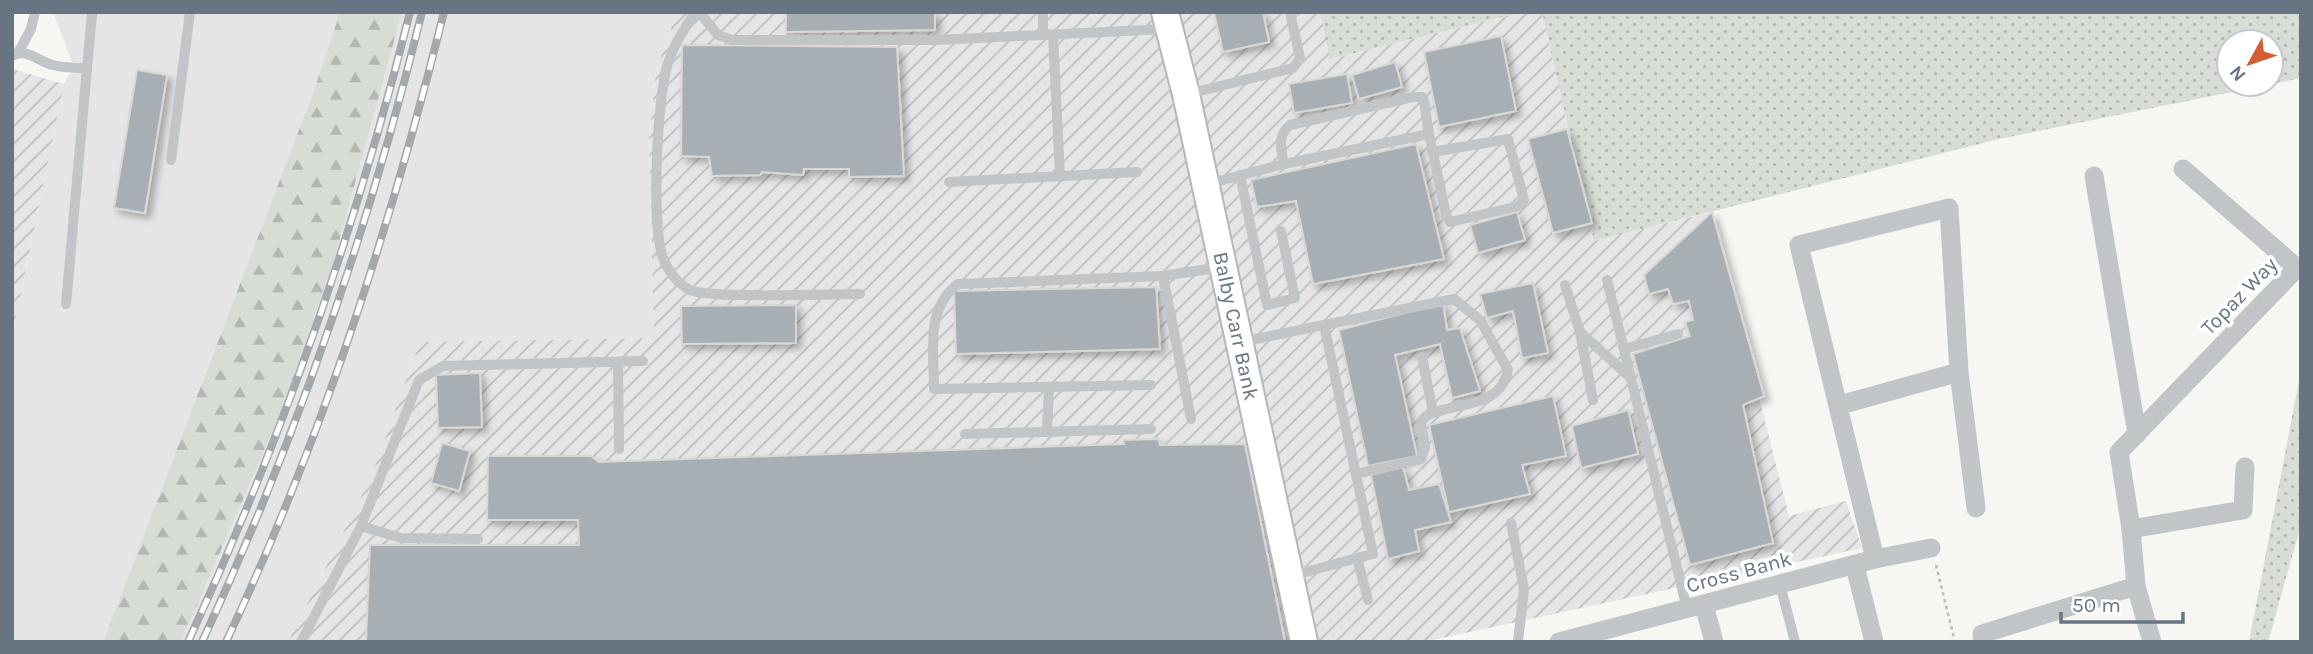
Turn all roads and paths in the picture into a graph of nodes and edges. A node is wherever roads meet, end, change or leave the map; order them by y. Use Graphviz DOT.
graph roads {
  1 [pos="35,12"];
  2 [pos="190,12"];
  3 [pos="698,12"];
  4 [pos="1043,12"];
  5 [pos="1290,12"];
  6 [pos="92,15"];
  7 [pos="1167,21"];
  8 [pos="1048,35"];
  9 [pos="15,55"];
  10 [pos="87,68"];
  11 [pos="1186,94"];
  12 [pos="1429,134"];
  13 [pos="1432,152"];
  14 [pos="171,160"];
  15 [pos="1284,164"];
  16 [pos="2183,169"];
  17 [pos="1138,172"];
  18 [pos="1240,175"];
  19 [pos="2094,176"];
  20 [pos="1060,177"];
  21 [pos="949,182"];
  22 [pos="1204,185"];
  23 [pos="1281,231"];
  24 [pos="1222,267"];
  25 [pos="1163,276"];
  26 [pos="1607,280"];
  27 [pos="1565,285"];
  28 [pos="860,294"];
  29 [pos="66,304"];
  30 [pos="1324,325"];
  31 [pos="1580,332"];
  32 [pos="1678,334"];
  33 [pos="1239,343"];
  34 [pos="1624,349"];
  35 [pos="1422,356"];
  36 [pos="643,361"];
  37 [pos="618,362"];
  38 [pos="1958,372"];
  39 [pos="1631,379"];
  40 [pos="1152,385"];
  41 [pos="1049,387"];
  42 [pos="1593,400"];
  43 [pos="1839,405"];
  44 [pos="1433,412"];
  45 [pos="1191,419"];
  46 [pos="1151,429"];
  47 [pos="1047,432"];
  48 [pos="965,434"];
  49 [pos="2137,434"];
  50 [pos="619,449"];
  51 [pos="2245,467"];
  52 [pos="1356,474"];
  53 [pos="1976,508"];
  54 [pos="1511,523"];
  55 [pos="361,526"];
  56 [pos="2131,528"];
  57 [pos="478,539"];
  58 [pos="1931,548"];
  59 [pos="1357,558"];
  60 [pos="1875,559"];
  61 [pos="1855,566"];
  62 [pos="1290,577"];
  63 [pos="1780,584"];
  64 [pos="2136,586"];
  65 [pos="1368,600"];
  66 [pos="1696,607"];
  67 [pos="301,642"];
  68 [pos="1304,642"];
  69 [pos="1518,642"];
  70 [pos="1559,642"];
  71 [pos="1714,642"];
  72 [pos="1795,642"];
  73 [pos="1874,642"];
  74 [pos="1955,642"];
  75 [pos="1983,642"];
  76 [pos="2152,642"];
  1 -- 9 [label="lane"];
  2 -- 14 [label="lane"];
  3 -- 8 [label="lane"];
  3 -- 28 [label="lane"];
  4 -- 8 [label="lane"];
  5 -- 11 [label="lane"];
  6 -- 10 [label="lane"];
  7 -- 8 [label="lane"];
  7 -- 11 [label="street, Balby Carr Bank"];
  8 -- 20 [label="lane"];
  9 -- 10 [label="lane"];
  10 -- 29 [label="lane"];
  11 -- 22 [label="street, Balby Carr Bank"];
  12 -- 13 [label="lane"];
  12 -- 15 [label="lane"];
  12 -- 15 [label="lane"];
  13 -- 13 [label="lane"];
  15 -- 18 [label="lane"];
  16 -- 49 [label="street, Topaz Way"];
  17 -- 20 [label="lane"];
  18 -- 22 [label="lane"];
  18 -- 23 [label="lane"];
  19 -- 49 [label="street"];
  20 -- 21 [label="lane"];
  22 -- 24 [label="street, Balby Carr Bank"];
  24 -- 25 [label="lane"];
  24 -- 33 [label="street, Balby Carr Bank"];
  25 -- 41 [label="lane"];
  25 -- 45 [label="lane"];
  26 -- 34 [label="lane"];
  27 -- 31 [label="lane"];
  30 -- 33 [label="lane"];
  30 -- 44 [label="lane"];
  30 -- 52 [label="lane"];
  31 -- 39 [label="lane"];
  31 -- 42 [label="lane"];
  32 -- 34 [label="lane"];
  33 -- 62 [label="street, Balby Carr Bank"];
  34 -- 39 [label="lane"];
  35 -- 44 [label="lane"];
  36 -- 37 [label="lane"];
  37 -- 50 [label="lane"];
  37 -- 55 [label="lane"];
  38 -- 43 [label="street"];
  38 -- 43 [label="street"];
  38 -- 53 [label="street"];
  39 -- 66 [label="lane"];
  40 -- 41 [label="lane"];
  41 -- 47 [label="lane"];
  43 -- 60 [label="street"];
  44 -- 52 [label="lane"];
  46 -- 47 [label="lane"];
  47 -- 48 [label="lane"];
  49 -- 56 [label="street, Topaz Way"];
  51 -- 56 [label="street"];
  52 -- 59 [label="lane"];
  54 -- 69 [label="lane"];
  55 -- 57 [label="lane"];
  55 -- 67 [label="lane"];
  56 -- 64 [label="street, Topaz Way"];
  58 -- 60 [label="street, Cross Bank"];
  58 -- 74 [label="path"];
  59 -- 62 [label="lane"];
  59 -- 65 [label="lane"];
  60 -- 61 [label="street, Cross Bank"];
  61 -- 63 [label="street, Cross Bank"];
  61 -- 73 [label="street"];
  62 -- 68 [label="street, Balby Carr Bank"];
  63 -- 66 [label="street, Cross Bank"];
  63 -- 72 [label="lane"];
  64 -- 75 [label="street"];
  64 -- 76 [label="street, Topaz Way"];
  66 -- 70 [label="street, Cross Bank"];
  66 -- 71 [label="street"];
}
